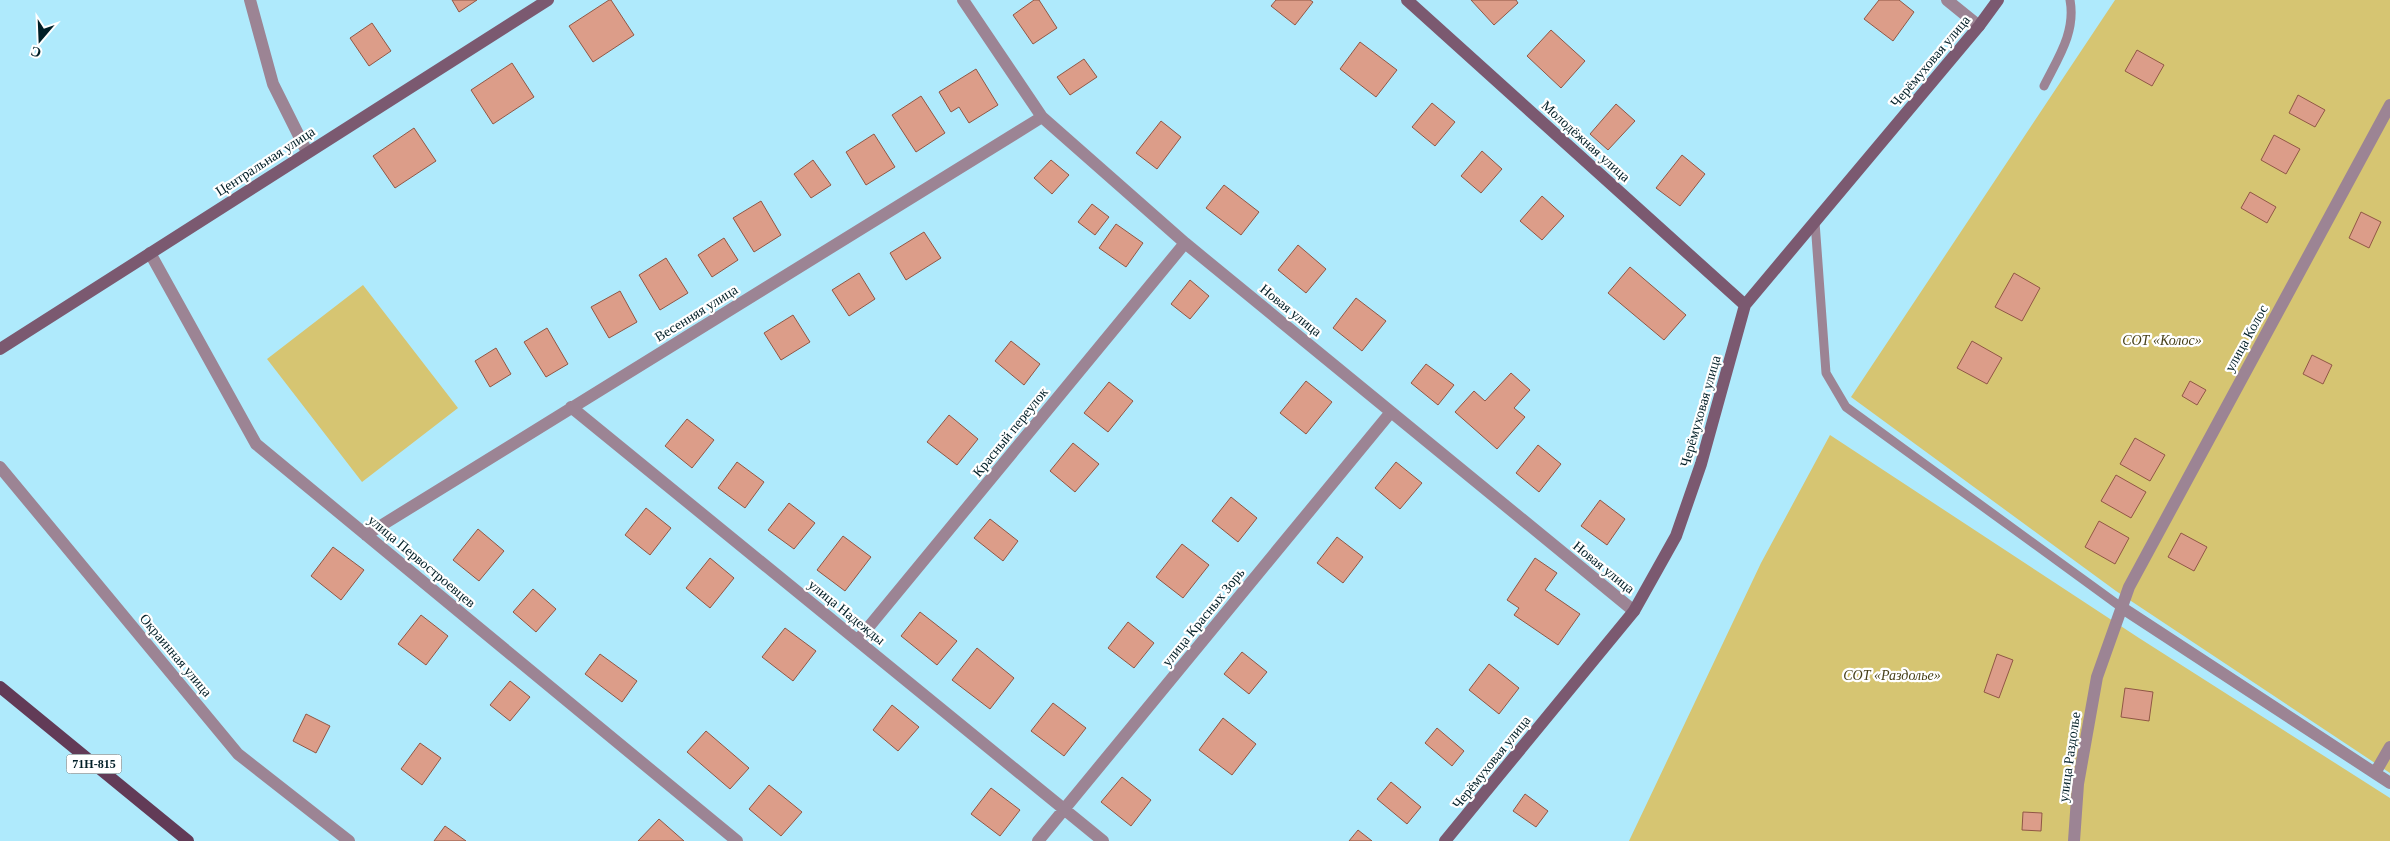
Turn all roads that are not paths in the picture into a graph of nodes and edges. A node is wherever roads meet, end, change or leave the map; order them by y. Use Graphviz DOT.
graph roads {
  1 [pos="250,0"];
  2 [pos="548,0"];
  3 [pos="963,0"];
  4 [pos="1407,0"];
  5 [pos="1947,0"];
  6 [pos="1998,0"];
  7 [pos="2070,0"];
  8 [pos="1979,26"];
  9 [pos="2044,86"];
  10 [pos="2390,105"];
  11 [pos="1042,117"];
  12 [pos="307,152"];
  13 [pos="1814,222"];
  14 [pos="1185,243"];
  15 [pos="150,253"];
  16 [pos="1745,305"];
  17 [pos="0,350"];
  18 [pos="571,408"];
  19 [pos="1391,412"];
  20 [pos="0,467"];
  21 [pos="366,535"];
  22 [pos="2121,607"];
  23 [pos="1634,611"];
  24 [pos="858,640"];
  25 [pos="0,687"];
  26 [pos="2390,747"];
  27 [pos="2375,773"];
  28 [pos="2390,783"];
  29 [pos="1065,809"];
  30 [pos="188,841"];
  31 [pos="350,841"];
  32 [pos="737,841"];
  33 [pos="1038,841"];
  34 [pos="1103,841"];
  35 [pos="1445,841"];
  36 [pos="2074,841"];
  1 -- 12 [label="street"];
  2 -- 12 [label="street, Центральная улица"];
  3 -- 11 [label="street, Новая улица"];
  4 -- 16 [label="street, Молодёжная улица"];
  5 -- 8 [label="street"];
  6 -- 8 [label="street, Черёмуховая улица"];
  7 -- 9 [label="lane"];
  8 -- 13 [label="street, Черёмуховая улица"];
  10 -- 22 [label="street, улица Колос"];
  11 -- 14 [label="street, Новая улица"];
  11 -- 18 [label="street, Весенняя улица"];
  12 -- 15 [label="street, Центральная улица"];
  13 -- 16 [label="street, Черёмуховая улица"];
  13 -- 22 [label="lane"];
  14 -- 19 [label="street, Новая улица"];
  14 -- 24 [label="street, Красный переулок"];
  15 -- 17 [label="street, Центральная улица"];
  15 -- 21 [label="street, улица Первостроевцев"];
  16 -- 23 [label="street, Черёмуховая улица"];
  18 -- 21 [label="street, Весенняя улица"];
  18 -- 24 [label="street, улица Надежды"];
  19 -- 23 [label="street, Новая улица"];
  19 -- 29 [label="street, улица Красных Зорь"];
  20 -- 31 [label="street, Окраинная улица"];
  21 -- 32 [label="street, улица Первостроевцев"];
  22 -- 27 [label="street"];
  22 -- 36 [label="street, улица Раздолье"];
  23 -- 35 [label="street, Черёмуховая улица"];
  24 -- 29 [label="street, улица Надежды"];
  25 -- 30 [label="main road, 71Н-815"];
  26 -- 27 [label="street"];
  27 -- 28 [label="street"];
  29 -- 33 [label="street, улица Красных Зорь"];
  29 -- 34 [label="street, улица Надежды"];
}
